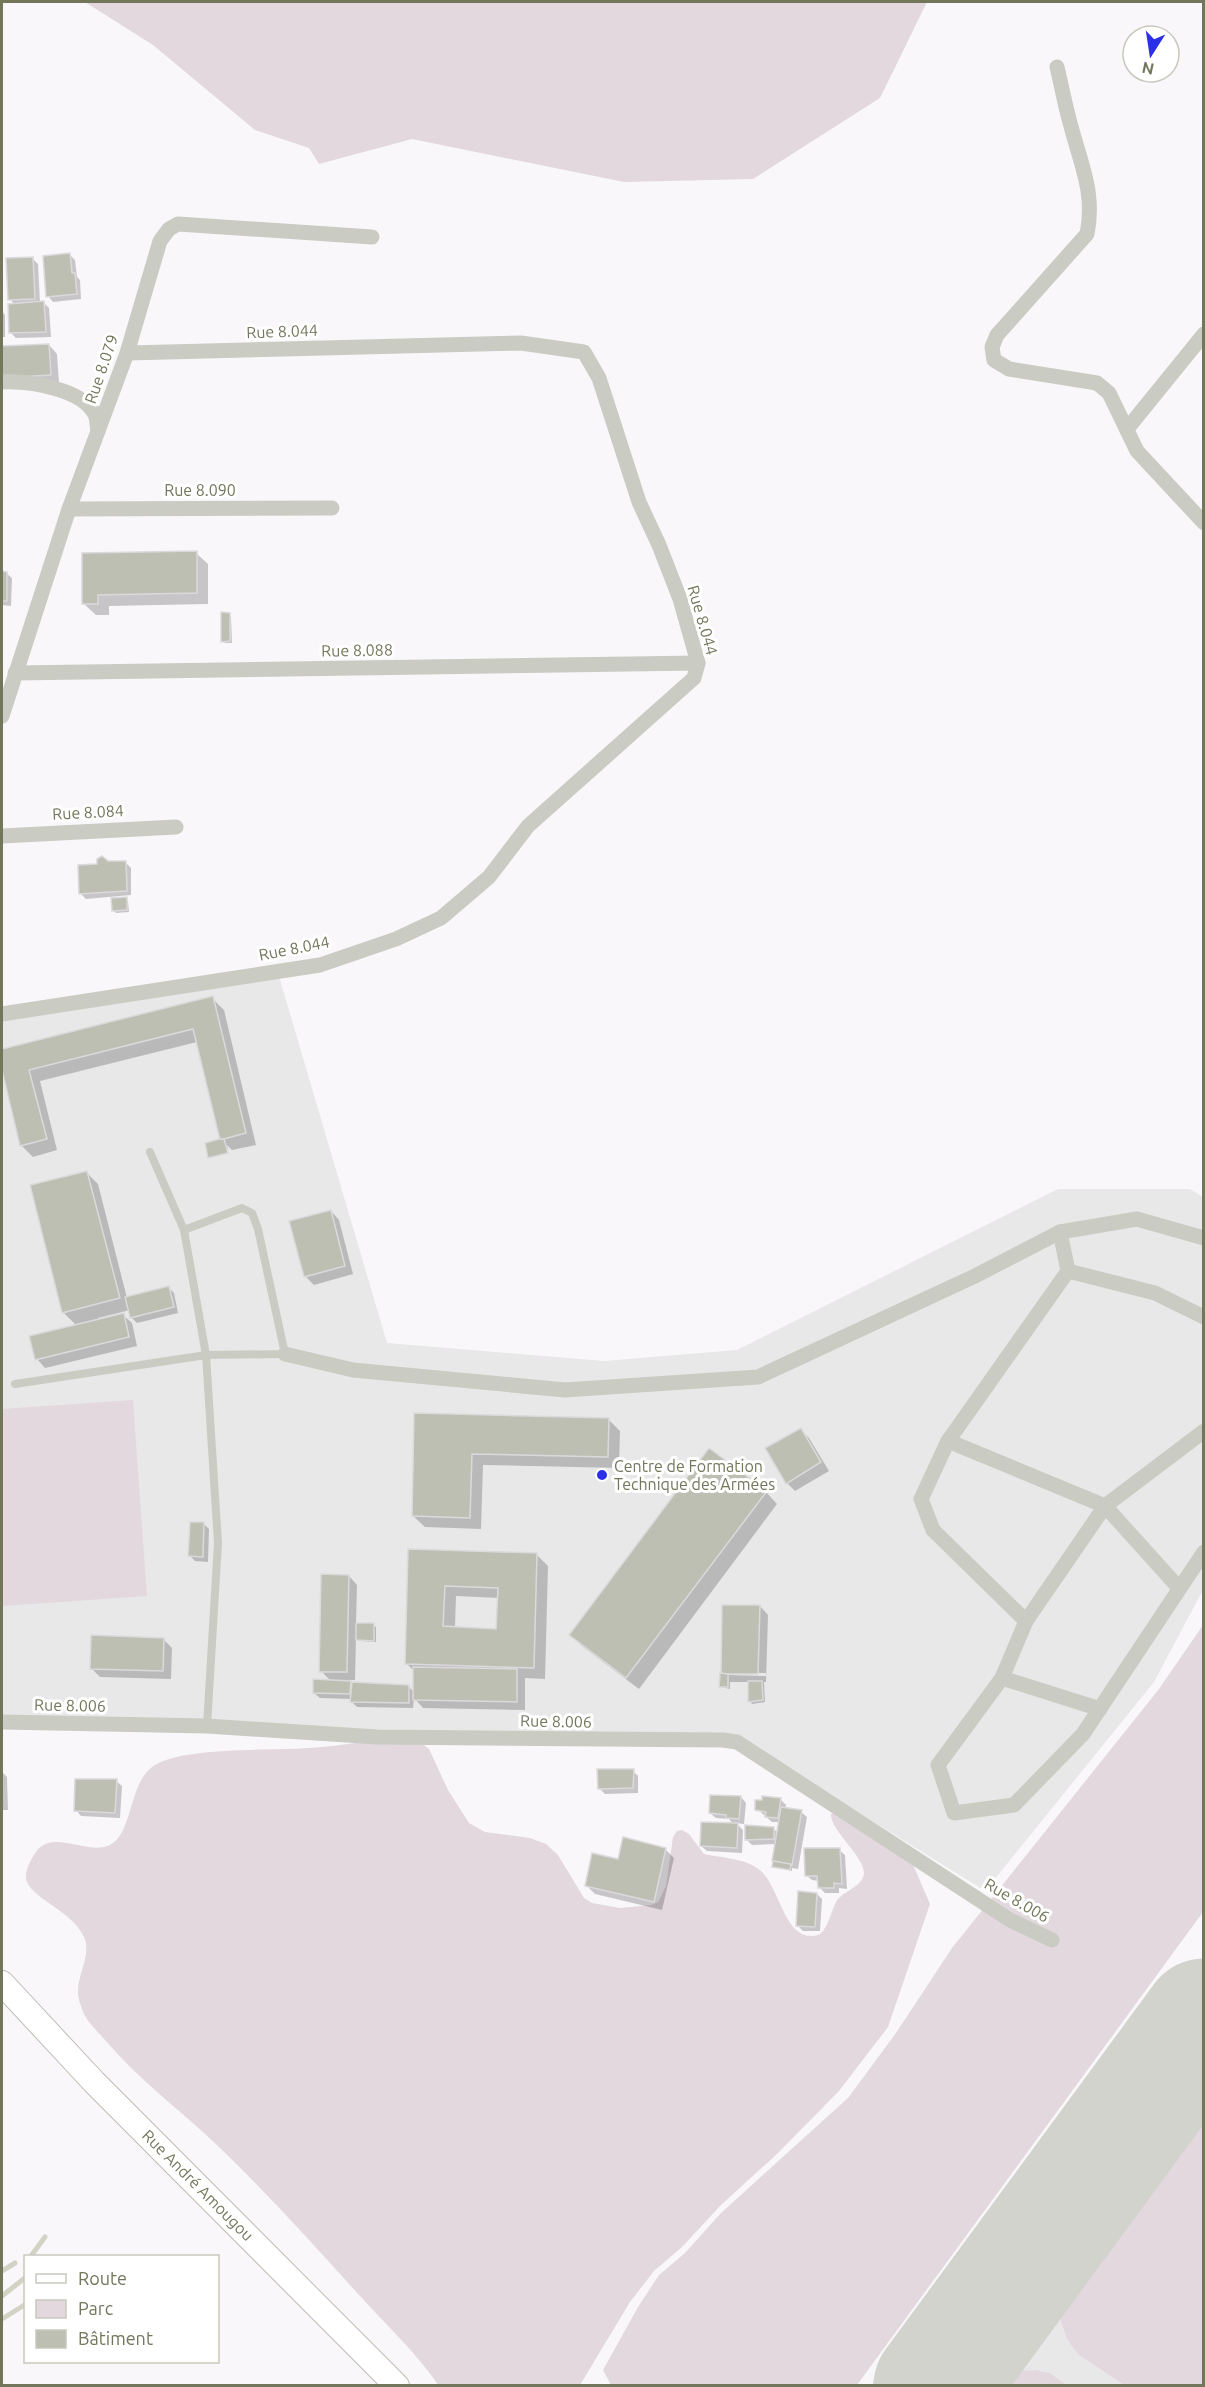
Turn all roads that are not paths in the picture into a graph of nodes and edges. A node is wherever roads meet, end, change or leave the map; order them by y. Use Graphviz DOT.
graph roads {
  1 [pos="1058,67"];
  2 [pos="372,237"];
  3 [pos="1203,334"];
  4 [pos="127,354"];
  5 [pos="2,382"];
  6 [pos="1127,429"];
  7 [pos="98,432"];
  8 [pos="332,507"];
  9 [pos="69,509"];
  10 [pos="1203,523"];
  11 [pos="698,663"];
  12 [pos="15,673"];
  13 [pos="2,716"];
  14 [pos="176,827"];
  15 [pos="2,836"];
  16 [pos="2,1014"];
  17 [pos="150,1152"];
  18 [pos="184,1230"];
  19 [pos="1060,1232"];
  20 [pos="1203,1238"];
  21 [pos="1068,1270"];
  22 [pos="1203,1317"];
  23 [pos="285,1354"];
  24 [pos="206,1355"];
  25 [pos="15,1384"];
  26 [pos="1203,1431"];
  27 [pos="948,1441"];
  28 [pos="1106,1506"];
  29 [pos="1203,1552"];
  30 [pos="1179,1588"];
  31 [pos="1026,1621"];
  32 [pos="1002,1678"];
  33 [pos="1100,1709"];
  34 [pos="2,1722"];
  35 [pos="207,1726"];
  36 [pos="1052,1940"];
  37 [pos="2,1983"];
  38 [pos="397,2385"];
  1 -- 6 [label="street"];
  2 -- 4 [label="street, Rue 8.079"];
  3 -- 6 [label="street"];
  4 -- 7 [label="street, Rue 8.079"];
  4 -- 11 [label="street, Rue 8.044"];
  5 -- 7 [label="street"];
  6 -- 10 [label="street"];
  7 -- 9 [label="street, Rue 8.079"];
  8 -- 9 [label="street, Rue 8.090"];
  9 -- 12 [label="street, Rue 8.079"];
  11 -- 12 [label="street, Rue 8.088"];
  11 -- 16 [label="street, Rue 8.044"];
  12 -- 13 [label="street, Rue 8.079"];
  14 -- 15 [label="street, Rue 8.084"];
  17 -- 18 [label="lane"];
  18 -- 23 [label="lane"];
  18 -- 24 [label="lane"];
  19 -- 20 [label="street"];
  19 -- 21 [label="street"];
  19 -- 23 [label="street"];
  21 -- 22 [label="street"];
  21 -- 27 [label="street"];
  23 -- 24 [label="lane"];
  24 -- 25 [label="lane"];
  24 -- 35 [label="lane"];
  26 -- 28 [label="street"];
  27 -- 28 [label="street"];
  27 -- 31 [label="street"];
  28 -- 30 [label="street"];
  28 -- 31 [label="street"];
  29 -- 30 [label="street"];
  30 -- 33 [label="street"];
  31 -- 32 [label="street"];
  32 -- 33 [label="street"];
  32 -- 33 [label="street"];
  34 -- 35 [label="street, Rue 8.006"];
  35 -- 36 [label="street, Rue 8.006"];
  37 -- 38 [label="main road, Rue André Amougou"];
}
